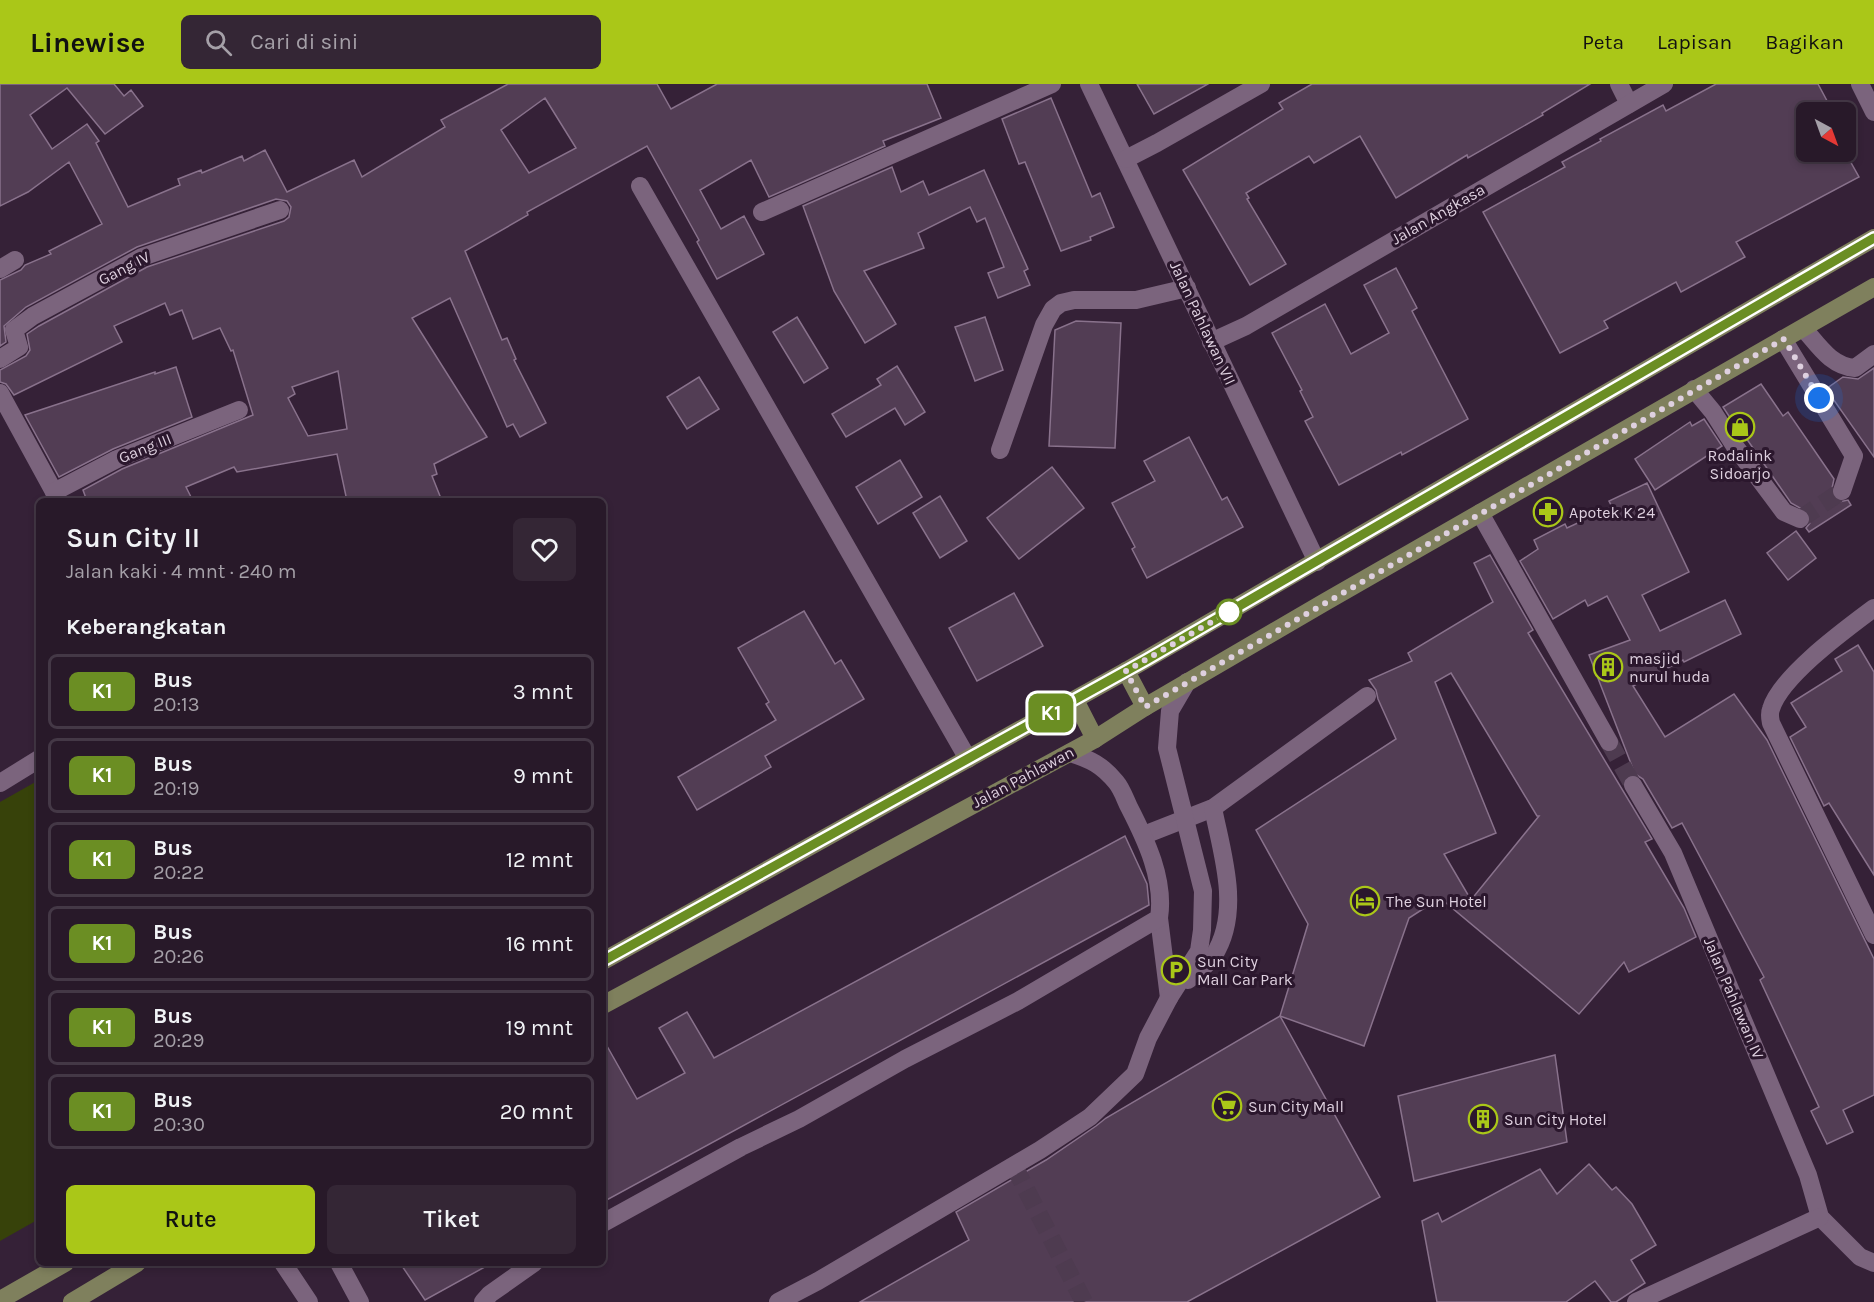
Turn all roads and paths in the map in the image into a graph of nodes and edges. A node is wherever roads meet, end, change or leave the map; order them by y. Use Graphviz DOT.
graph roads {
  1 [pos="1052,84"];
  2 [pos="1089,84"];
  3 [pos="1261,84"];
  4 [pos="1619,84"];
  5 [pos="1664,84"];
  6 [pos="1860,84"];
  7 [pos="1629,104"];
  8 [pos="1874,112"];
  9 [pos="1126,159"];
  10 [pos="640,186"];
  11 [pos="280,210"];
  12 [pos="762,212"];
  13 [pos="1874,237"];
  14 [pos="1874,287"];
  15 [pos="1187,288"];
  16 [pos="1804,328"];
  17 [pos="1784,339"];
  18 [pos="1211,342"];
  19 [pos="1874,354"];
  20 [pos="0,359"];
  21 [pos="1694,389"];
  22 [pos="0,393"];
  23 [pos="239,410"];
  24 [pos="1000,450"];
  25 [pos="1842,491"];
  26 [pos="57,497"];
  27 [pos="1480,513"];
  28 [pos="1800,519"];
  29 [pos="1317,562"];
  30 [pos="1874,608"];
  31 [pos="1126,671"];
  32 [pos="1187,682"];
  33 [pos="1368,696"];
  34 [pos="1075,700"];
  35 [pos="1145,707"];
  36 [pos="1095,739"];
  37 [pos="1609,742"];
  38 [pos="1070,753"];
  39 [pos="968,759"];
  40 [pos="36,761"];
  41 [pos="0,783"];
  42 [pos="1633,785"];
  43 [pos="1213,808"];
  44 [pos="1186,820"];
  45 [pos="1144,835"];
  46 [pos="1159,918"];
  47 [pos="1874,935"];
  48 [pos="606,959"];
  49 [pos="1169,998"];
  50 [pos="606,1003"];
  51 [pos="1820,1216"];
  52 [pos="606,1221"];
  53 [pos="1874,1263"];
  54 [pos="60,1266"];
  55 [pos="132,1266"];
  56 [pos="289,1266"];
  57 [pos="341,1266"];
  58 [pos="530,1266"];
  59 [pos="1665,1297"];
  60 [pos="0,1300"];
  61 [pos="72,1302"];
  62 [pos="309,1302"];
  63 [pos="360,1302"];
  64 [pos="483,1302"];
  65 [pos="778,1302"];
  66 [pos="1636,1302"];
  1 -- 12 [label="street"];
  2 -- 9 [label="street, Jalan Pahlawan VII"];
  3 -- 9 [label="street"];
  4 -- 7 [label="street"];
  5 -- 7 [label="street, Jalan Angkasa"];
  6 -- 8 [label="street"];
  7 -- 18 [label="street, Jalan Angkasa"];
  9 -- 15 [label="street, Jalan Pahlawan VII"];
  10 -- 39 [label="street"];
  11 -- 20 [label="street, Gang IV"];
  13 -- 29 [label="main road"];
  14 -- 16 [label="main road, Jalan Pahlawan"];
  15 -- 18 [label="street, Jalan Pahlawan VII"];
  15 -- 24 [label="street"];
  16 -- 17 [label="main road, Jalan Pahlawan"];
  16 -- 19 [label="street"];
  17 -- 21 [label="main road, Jalan Pahlawan"];
  17 -- 25 [label="street"];
  18 -- 29 [label="street, Jalan Pahlawan VII"];
  21 -- 27 [label="main road, Jalan Pahlawan"];
  21 -- 28 [label="street"];
  22 -- 26 [label="street"];
  23 -- 26 [label="street, Gang III"];
  27 -- 32 [label="main road, Jalan Pahlawan"];
  27 -- 37 [label="street"];
  29 -- 31 [label="main road"];
  30 -- 47 [label="street"];
  31 -- 34 [label="main road"];
  31 -- 35 [label="main road"];
  32 -- 35 [label="main road, Jalan Pahlawan"];
  32 -- 44 [label="street"];
  33 -- 43 [label="street"];
  34 -- 36 [label="main road"];
  34 -- 39 [label="main road"];
  35 -- 36 [label="main road, Jalan Pahlawan"];
  36 -- 38 [label="main road, Jalan Pahlawan"];
  38 -- 45 [label="street"];
  38 -- 50 [label="main road, Jalan Pahlawan"];
  39 -- 48 [label="main road"];
  40 -- 41 [label="street"];
  42 -- 51 [label="street, Jalan Pahlawan IV"];
  43 -- 44 [label="street"];
  43 -- 49 [label="street"];
  44 -- 45 [label="street"];
  44 -- 49 [label="street"];
  45 -- 46 [label="street"];
  46 -- 49 [label="street"];
  46 -- 52 [label="street"];
  49 -- 65 [label="street"];
  51 -- 53 [label="street"];
  51 -- 59 [label="street"];
  54 -- 60 [label="main road"];
  55 -- 61 [label="main road"];
  56 -- 62 [label="street"];
  57 -- 63 [label="street"];
  58 -- 64 [label="street"];
  59 -- 66 [label="street"];
}
